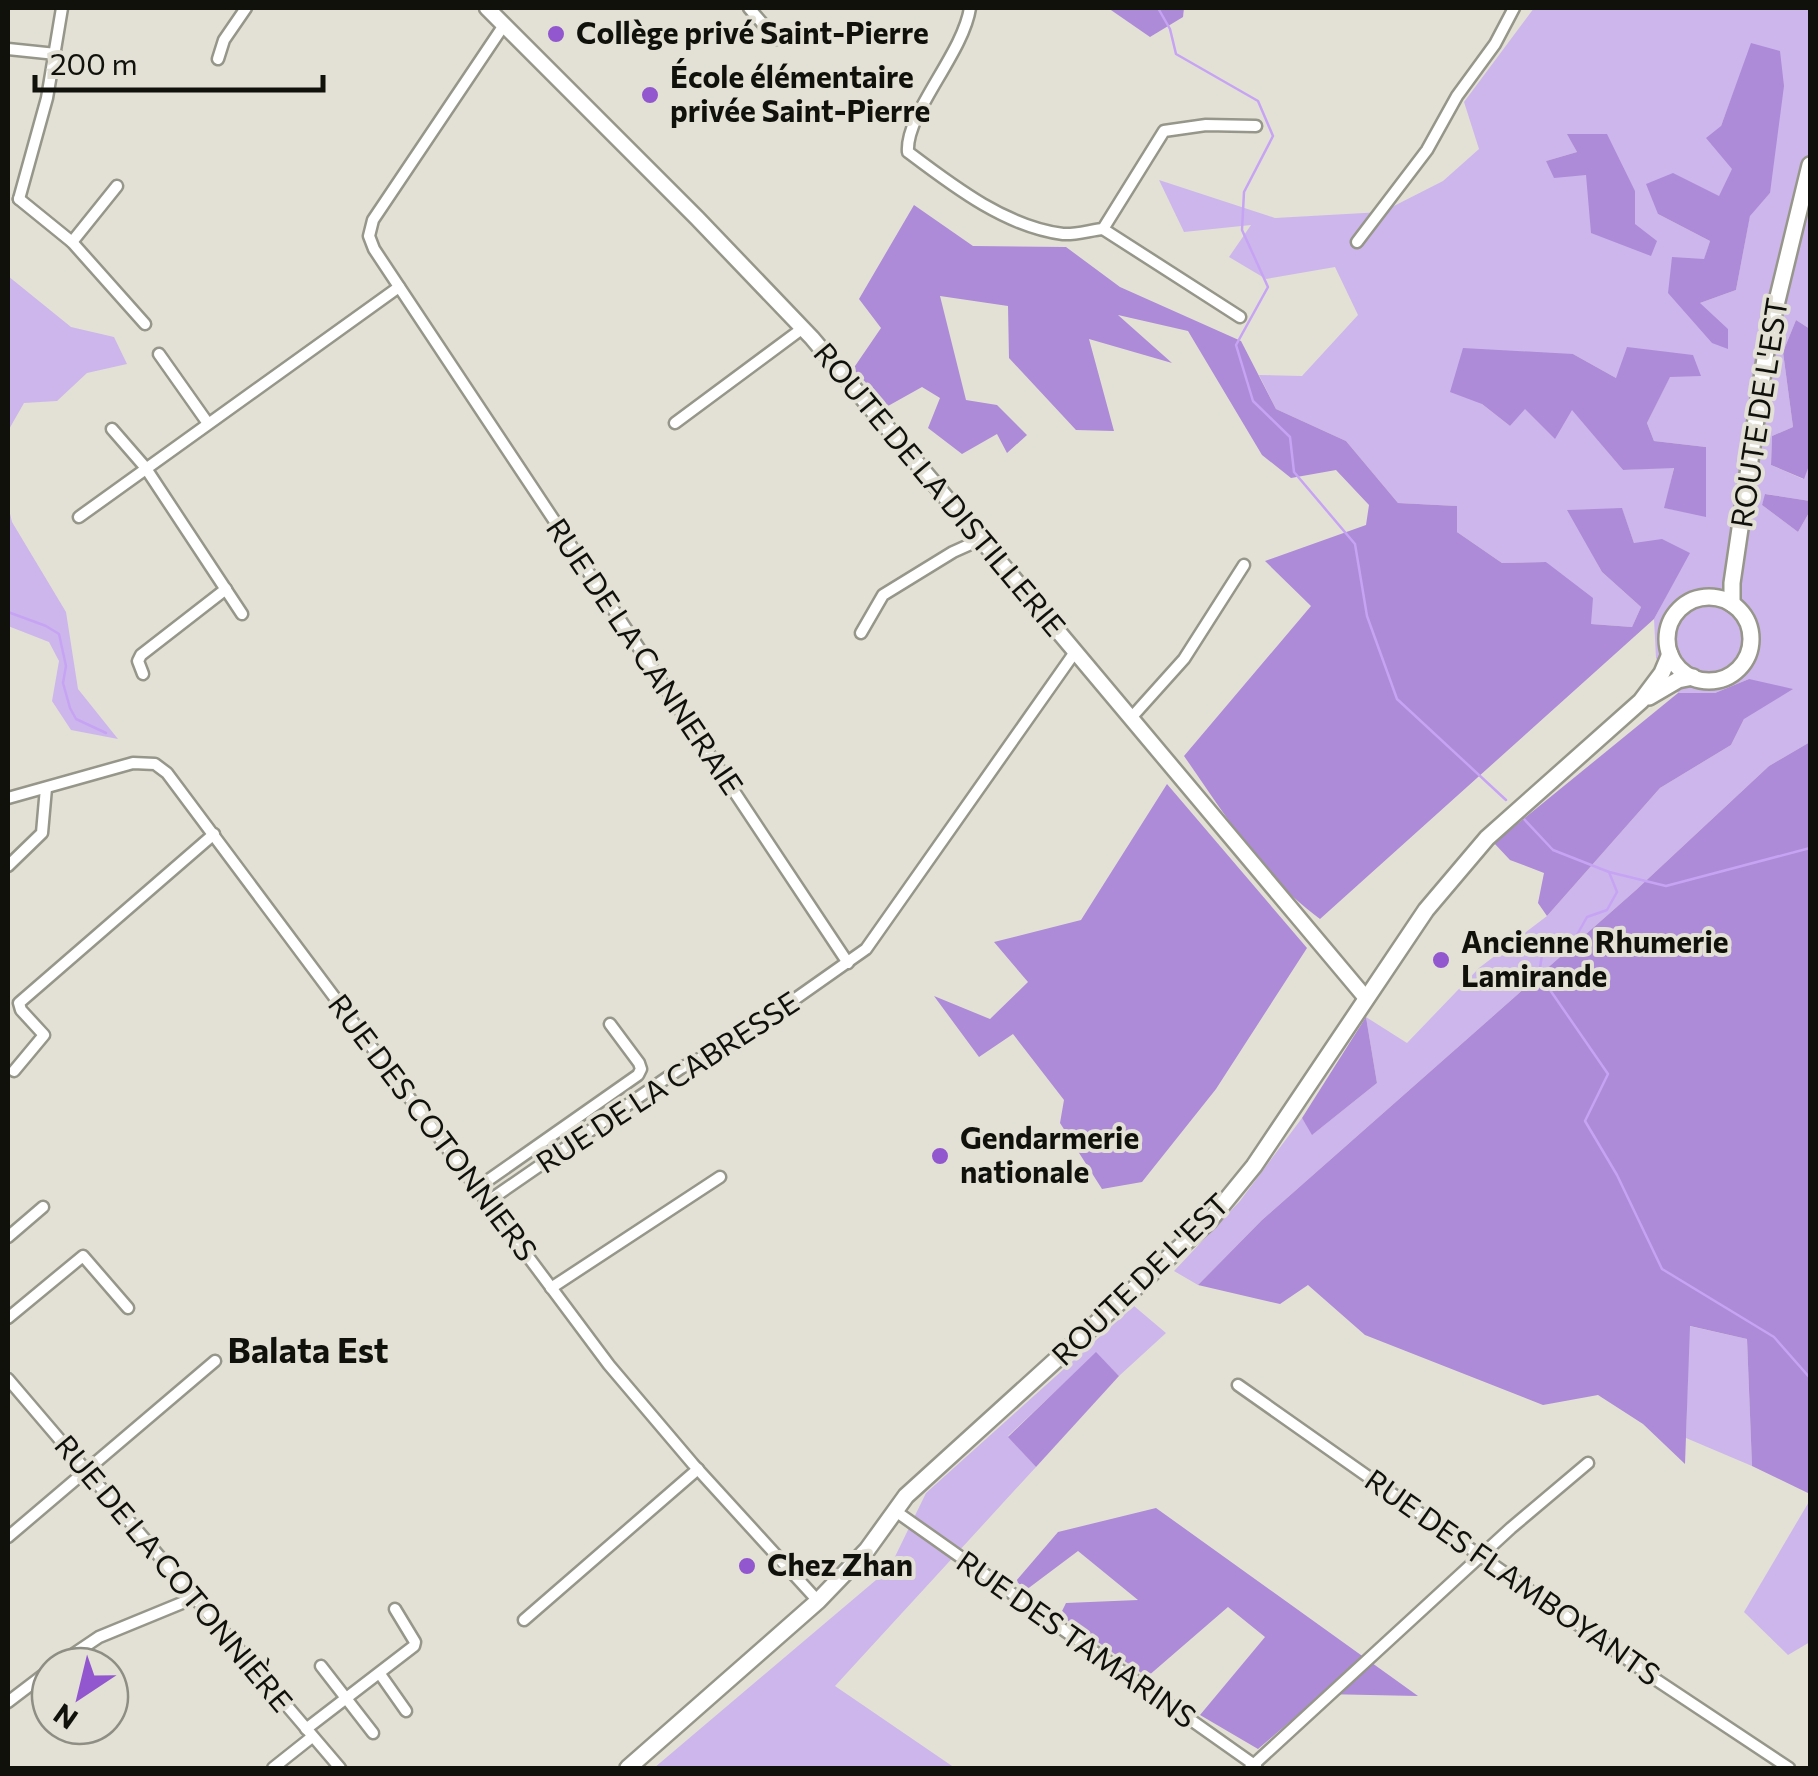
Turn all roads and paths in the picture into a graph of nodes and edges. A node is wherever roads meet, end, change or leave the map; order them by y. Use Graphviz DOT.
graph roads {
  1 [pos="62,8"];
  2 [pos="246,8"];
  3 [pos="487,8"];
  4 [pos="749,8"];
  5 [pos="970,8"];
  6 [pos="1509,9"];
  7 [pos="504,24"];
  8 [pos="776,39"];
  9 [pos="8,49"];
  10 [pos="56,54"];
  11 [pos="218,59"];
  12 [pos="1256,126"];
  13 [pos="1810,165"];
  14 [pos="117,186"];
  15 [pos="13,198"];
  16 [pos="1103,228"];
  17 [pos="72,242"];
  18 [pos="1357,242"];
  19 [pos="400,287"];
  20 [pos="1240,317"];
  21 [pos="145,324"];
  22 [pos="802,328"];
  23 [pos="159,354"];
  24 [pos="207,422"];
  25 [pos="675,423"];
  26 [pos="112,429"];
  27 [pos="145,467"];
  28 [pos="78,517"];
  29 [pos="982,538"];
  30 [pos="1738,544"];
  31 [pos="1244,565"];
  32 [pos="226,589"];
  33 [pos="1708,597"];
  34 [pos="1732,604"];
  35 [pos="242,614"];
  36 [pos="861,633"];
  37 [pos="1075,652"];
  38 [pos="1670,654"];
  39 [pos="142,674"];
  40 [pos="1693,678"];
  41 [pos="1640,700"];
  42 [pos="1131,718"];
  43 [pos="46,788"];
  44 [pos="8,798"];
  45 [pos="214,834"];
  46 [pos="8,866"];
  47 [pos="848,964"];
  48 [pos="1365,997"];
  49 [pos="610,1024"];
  50 [pos="14,1071"];
  51 [pos="720,1176"];
  52 [pos="477,1188"];
  53 [pos="487,1202"];
  54 [pos="43,1207"];
  55 [pos="8,1238"];
  56 [pos="551,1288"];
  57 [pos="128,1308"];
  58 [pos="8,1318"];
  59 [pos="215,1361"];
  60 [pos="8,1378"];
  61 [pos="1238,1385"];
  62 [pos="1588,1463"];
  63 [pos="698,1469"];
  64 [pos="86,1472"];
  65 [pos="894,1510"];
  66 [pos="8,1536"];
  67 [pos="1483,1557"];
  68 [pos="194,1598"];
  69 [pos="818,1601"];
  70 [pos="395,1609"];
  71 [pos="524,1620"];
  72 [pos="86,1646"];
  73 [pos="321,1666"];
  74 [pos="380,1674"];
  75 [pos="30,1685"];
  76 [pos="348,1697"];
  77 [pos="8,1702"];
  78 [pos="406,1711"];
  79 [pos="373,1732"];
  80 [pos="309,1733"];
  81 [pos="1254,1767"];
  82 [pos="274,1768"];
  83 [pos="340,1768"];
  84 [pos="628,1768"];
  85 [pos="1789,1768"];
  1 -- 10 [label="street"];
  2 -- 11 [label="street"];
  3 -- 7 [label="street, ROUTE DE LA DISTILLERIE"];
  4 -- 8 [label="street"];
  5 -- 16 [label="street"];
  6 -- 18 [label="street"];
  7 -- 19 [label="street, RUE DE LA CANNERAIE"];
  7 -- 22 [label="street, ROUTE DE LA DISTILLERIE"];
  9 -- 10 [label="street"];
  10 -- 15 [label="street"];
  12 -- 16 [label="street"];
  13 -- 30 [label="main road, ROUTE DE L'EST"];
  14 -- 17 [label="street"];
  15 -- 17 [label="street"];
  16 -- 20 [label="street"];
  17 -- 21 [label="street"];
  19 -- 24 [label="street"];
  19 -- 47 [label="street, RUE DE LA CANNERAIE"];
  22 -- 25 [label="street"];
  22 -- 29 [label="street, ROUTE DE LA DISTILLERIE"];
  23 -- 24 [label="street"];
  24 -- 27 [label="street"];
  26 -- 27 [label="street"];
  27 -- 28 [label="street"];
  27 -- 32 [label="street"];
  29 -- 36 [label="street"];
  29 -- 37 [label="street, ROUTE DE LA DISTILLERIE"];
  30 -- 33 [label="main road, ROUTE DE L'EST"];
  30 -- 34 [label="main road, ROUTE DE L'EST"];
  31 -- 42 [label="street"];
  32 -- 35 [label="street"];
  32 -- 39 [label="street"];
  33 -- 34 [label="main road"];
  33 -- 38 [label="main road"];
  34 -- 40 [label="main road"];
  37 -- 42 [label="street, ROUTE DE LA DISTILLERIE"];
  37 -- 47 [label="street"];
  38 -- 40 [label="main road"];
  38 -- 41 [label="main road, ROUTE DE L'EST"];
  40 -- 41 [label="main road, ROUTE DE L'EST"];
  41 -- 48 [label="main road, ROUTE DE L'EST"];
  42 -- 48 [label="street, ROUTE DE LA DISTILLERIE"];
  43 -- 44 [label="street, RUE DES COTONNIERS"];
  43 -- 45 [label="street, RUE DES COTONNIERS"];
  43 -- 46 [label="street"];
  45 -- 50 [label="street"];
  45 -- 52 [label="street, RUE DES COTONNIERS"];
  47 -- 53 [label="street, RUE DE LA CABRESSE"];
  48 -- 65 [label="main road, ROUTE DE L'EST"];
  49 -- 52 [label="street"];
  51 -- 56 [label="street"];
  52 -- 53 [label="street, RUE DES COTONNIERS"];
  53 -- 56 [label="street, RUE DES COTONNIERS"];
  54 -- 55 [label="street"];
  56 -- 63 [label="street, RUE DES COTONNIERS"];
  57 -- 58 [label="street"];
  59 -- 64 [label="street"];
  60 -- 64 [label="street, RUE DE LA COTONNIÈRE"];
  61 -- 67 [label="street, RUE DES FLAMBOYANTS"];
  62 -- 67 [label="street"];
  63 -- 69 [label="street, RUE DES COTONNIERS"];
  63 -- 71 [label="street"];
  64 -- 66 [label="street"];
  64 -- 68 [label="street, RUE DE LA COTONNIÈRE"];
  65 -- 69 [label="main road, ROUTE DE L'EST"];
  65 -- 81 [label="street, RUE DES TAMARINS"];
  67 -- 81 [label="street"];
  67 -- 85 [label="street, RUE DES FLAMBOYANTS"];
  68 -- 72 [label="street"];
  68 -- 80 [label="street, RUE DE LA COTONNIÈRE"];
  69 -- 84 [label="main road, ROUTE DE L'EST"];
  70 -- 74 [label="street"];
  73 -- 76 [label="street"];
  74 -- 76 [label="street"];
  74 -- 78 [label="street"];
  75 -- 77 [label="street"];
  76 -- 79 [label="street"];
  76 -- 80 [label="street"];
  80 -- 82 [label="street"];
  80 -- 83 [label="street, RUE DE LA COTONNIÈRE"];
}
